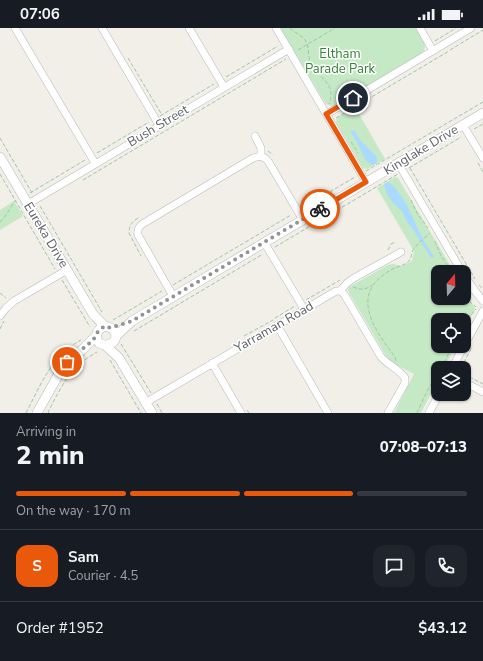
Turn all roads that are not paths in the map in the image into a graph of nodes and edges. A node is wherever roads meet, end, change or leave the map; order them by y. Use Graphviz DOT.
graph roads {
  1 [pos="15,28"];
  2 [pos="102,28"];
  3 [pos="189,28"];
  4 [pos="276,28"];
  5 [pos="420,28"];
  6 [pos="471,28"];
  7 [pos="431,47"];
  8 [pos="290,52"];
  9 [pos="224,87"];
  10 [pos="329,112"];
  11 [pos="483,113"];
  12 [pos="159,125"];
  13 [pos="465,129"];
  14 [pos="255,136"];
  15 [pos="261,156"];
  16 [pos="0,157"];
  17 [pos="483,158"];
  18 [pos="95,163"];
  19 [pos="398,163"];
  20 [pos="366,182"];
  21 [pos="25,198"];
  22 [pos="303,220"];
  23 [pos="267,247"];
  24 [pos="401,252"];
  25 [pos="458,265"];
  26 [pos="63,273"];
  27 [pos="471,286"];
  28 [pos="340,291"];
  29 [pos="173,296"];
  30 [pos="483,301"];
  31 [pos="4,303"];
  32 [pos="304,309"];
  33 [pos="480,309"];
  34 [pos="2,318"];
  35 [pos="132,321"];
  36 [pos="277,325"];
  37 [pos="104,329"];
  38 [pos="471,330"];
  39 [pos="116,341"];
  40 [pos="101,346"];
  41 [pos="82,350"];
  42 [pos="119,358"];
  43 [pos="212,363"];
  44 [pos="471,386"];
  45 [pos="483,392"];
  46 [pos="150,400"];
  47 [pos="435,401"];
  48 [pos="37,413"];
  49 [pos="152,413"];
  50 [pos="241,413"];
  51 [pos="328,413"];
  52 [pos="388,413"];
  53 [pos="429,413"];
  1 -- 18 [label="street"];
  2 -- 12 [label="street"];
  3 -- 9 [label="street"];
  4 -- 8 [label="street"];
  5 -- 7 [label="street"];
  6 -- 7 [label="street"];
  7 -- 10 [label="street"];
  8 -- 9 [label="street, Bush Street"];
  8 -- 10 [label="street"];
  9 -- 12 [label="street, Bush Street"];
  10 -- 20 [label="street"];
  11 -- 13 [label="street, Kinglake Drive"];
  12 -- 18 [label="street, Bush Street"];
  13 -- 17 [label="street"];
  13 -- 19 [label="street, Kinglake Drive"];
  14 -- 15 [label="street"];
  15 -- 22 [label="street"];
  15 -- 29 [label="street"];
  16 -- 21 [label="street, Eureka Drive"];
  18 -- 21 [label="street, Bush Street"];
  19 -- 20 [label="street, Kinglake Drive"];
  19 -- 25 [label="street"];
  20 -- 22 [label="street, Kinglake Drive"];
  21 -- 26 [label="street, Eureka Drive"];
  22 -- 23 [label="street, Kinglake Drive"];
  23 -- 29 [label="street, Kinglake Drive"];
  23 -- 32 [label="street"];
  24 -- 28 [label="street, Yarraman Road"];
  26 -- 31 [label="street"];
  26 -- 37 [label="street, Eureka Drive"];
  27 -- 30 [label="street"];
  28 -- 32 [label="street, Yarraman Road"];
  28 -- 52 [label="street"];
  29 -- 35 [label="street, Kinglake Drive"];
  31 -- 34 [label="street"];
  32 -- 36 [label="street, Yarraman Road"];
  33 -- 38 [label="street"];
  35 -- 37 [label="street, Kinglake Drive"];
  35 -- 39 [label="street, Kinglake Drive"];
  36 -- 43 [label="street, Yarraman Road"];
  36 -- 51 [label="street"];
  37 -- 39 [label="street"];
  37 -- 40 [label="street"];
  37 -- 41 [label="street, Kinglake Drive"];
  39 -- 40 [label="street, Kinglake Drive"];
  39 -- 42 [label="street"];
  40 -- 41 [label="street, Kinglake Drive"];
  40 -- 42 [label="street"];
  41 -- 48 [label="street, Kinglake Drive"];
  42 -- 46 [label="street"];
  43 -- 46 [label="street, Yarraman Road"];
  43 -- 50 [label="street"];
  44 -- 45 [label="street"];
  46 -- 49 [label="street"];
  47 -- 53 [label="street"];
}
